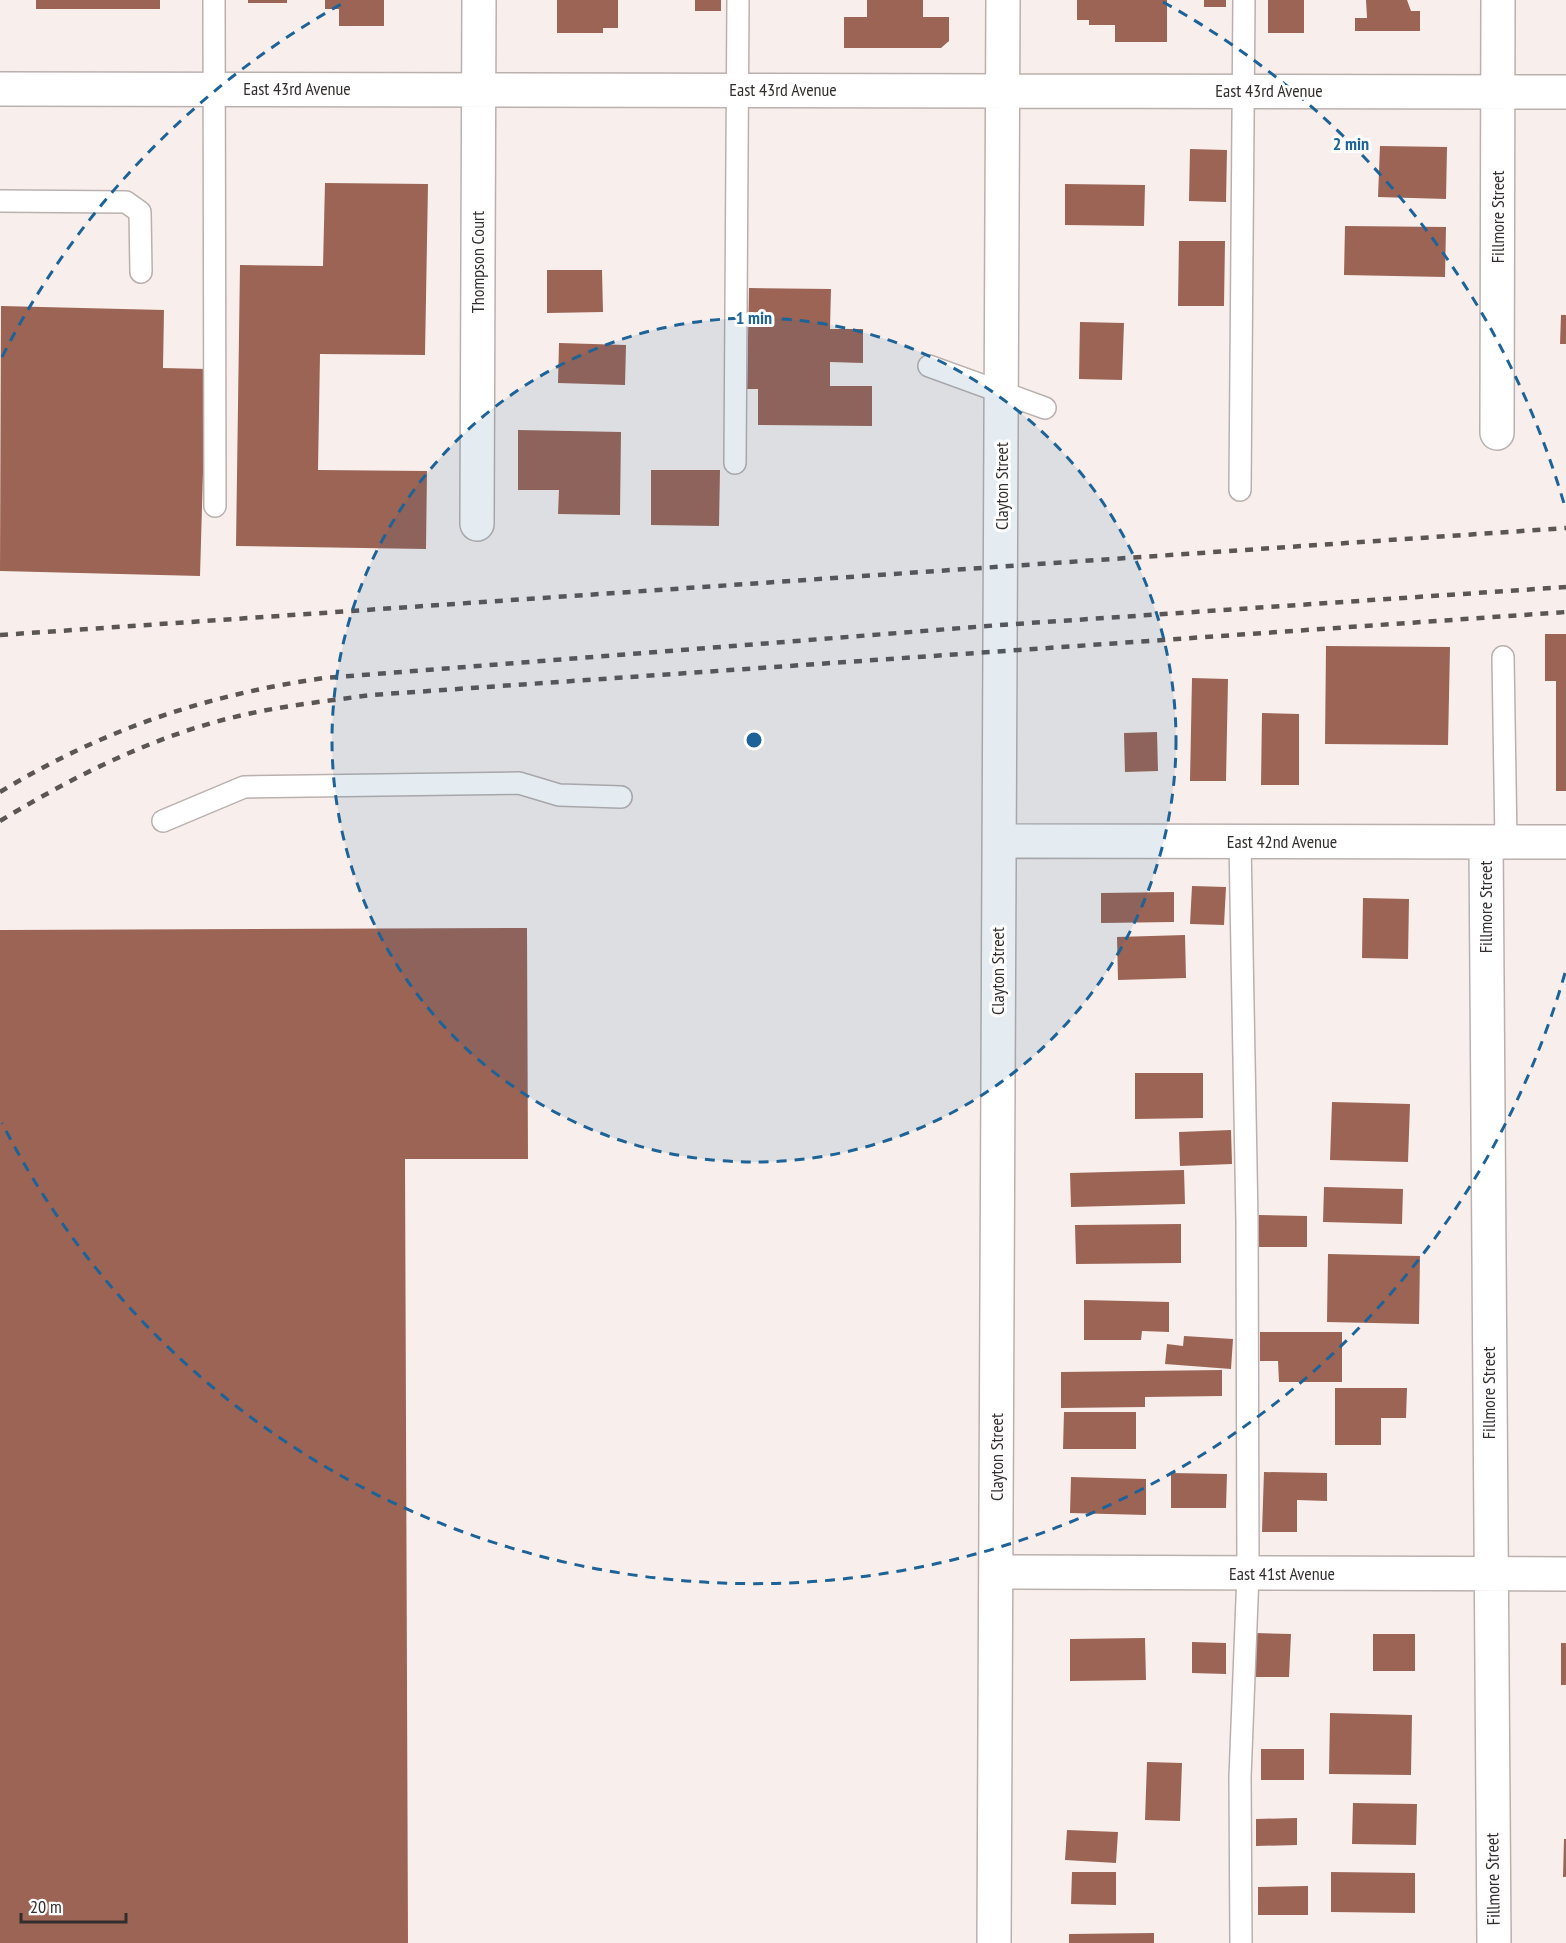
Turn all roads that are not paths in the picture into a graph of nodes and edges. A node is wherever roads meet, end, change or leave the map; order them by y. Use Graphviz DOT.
graph roads {
  1 [pos="214,0"];
  2 [pos="478,0"];
  3 [pos="738,0"];
  4 [pos="1003,0"];
  5 [pos="1244,0"];
  6 [pos="1498,0"];
  7 [pos="0,89"];
  8 [pos="214,89"];
  9 [pos="478,89"];
  10 [pos="738,90"];
  11 [pos="1004,90"];
  12 [pos="1243,91"];
  13 [pos="1498,92"];
  14 [pos="1566,92"];
  15 [pos="0,201"];
  16 [pos="141,272"];
  17 [pos="929,366"];
  18 [pos="1003,393"];
  19 [pos="1045,408"];
  20 [pos="1497,433"];
  21 [pos="735,463"];
  22 [pos="1240,490"];
  23 [pos="215,506"];
  24 [pos="477,524"];
  25 [pos="1503,657"];
  26 [pos="621,797"];
  27 [pos="163,821"];
  28 [pos="999,841"];
  29 [pos="1240,842"];
  30 [pos="1496,842"];
  31 [pos="1566,842"];
  32 [pos="997,1572"];
  33 [pos="1248,1574"];
  34 [pos="1491,1574"];
  35 [pos="1566,1574"];
  36 [pos="994,1943"];
  37 [pos="1241,1943"];
  38 [pos="1494,1943"];
  1 -- 8 [label="lane"];
  2 -- 9 [label="street, Thompson Court"];
  3 -- 10 [label="lane"];
  4 -- 11 [label="street, Clayton Street"];
  5 -- 12 [label="lane"];
  6 -- 13 [label="street, Fillmore Street"];
  7 -- 8 [label="street, East 43rd Avenue"];
  8 -- 9 [label="street, East 43rd Avenue"];
  8 -- 23 [label="lane"];
  9 -- 10 [label="street, East 43rd Avenue"];
  9 -- 24 [label="street, Thompson Court"];
  10 -- 11 [label="street, East 43rd Avenue"];
  10 -- 21 [label="lane"];
  11 -- 12 [label="street, East 43rd Avenue"];
  11 -- 18 [label="street, Clayton Street"];
  12 -- 13 [label="street, East 43rd Avenue"];
  12 -- 22 [label="lane"];
  13 -- 14 [label="street, East 43rd Avenue"];
  13 -- 20 [label="street, Fillmore Street"];
  15 -- 16 [label="lane"];
  17 -- 18 [label="lane"];
  18 -- 19 [label="lane"];
  18 -- 28 [label="street, Clayton Street"];
  25 -- 30 [label="lane"];
  26 -- 27 [label="lane"];
  28 -- 29 [label="street, East 42nd Avenue"];
  28 -- 32 [label="street, Clayton Street"];
  29 -- 30 [label="street, East 42nd Avenue"];
  29 -- 33 [label="lane"];
  30 -- 31 [label="street, East 42nd Avenue"];
  30 -- 34 [label="street, Fillmore Street"];
  32 -- 33 [label="street, East 41st Avenue"];
  32 -- 36 [label="street, Clayton Street"];
  33 -- 34 [label="street, East 41st Avenue"];
  33 -- 37 [label="lane"];
  34 -- 35 [label="street, East 41st Avenue"];
  34 -- 38 [label="street, Fillmore Street"];
}
